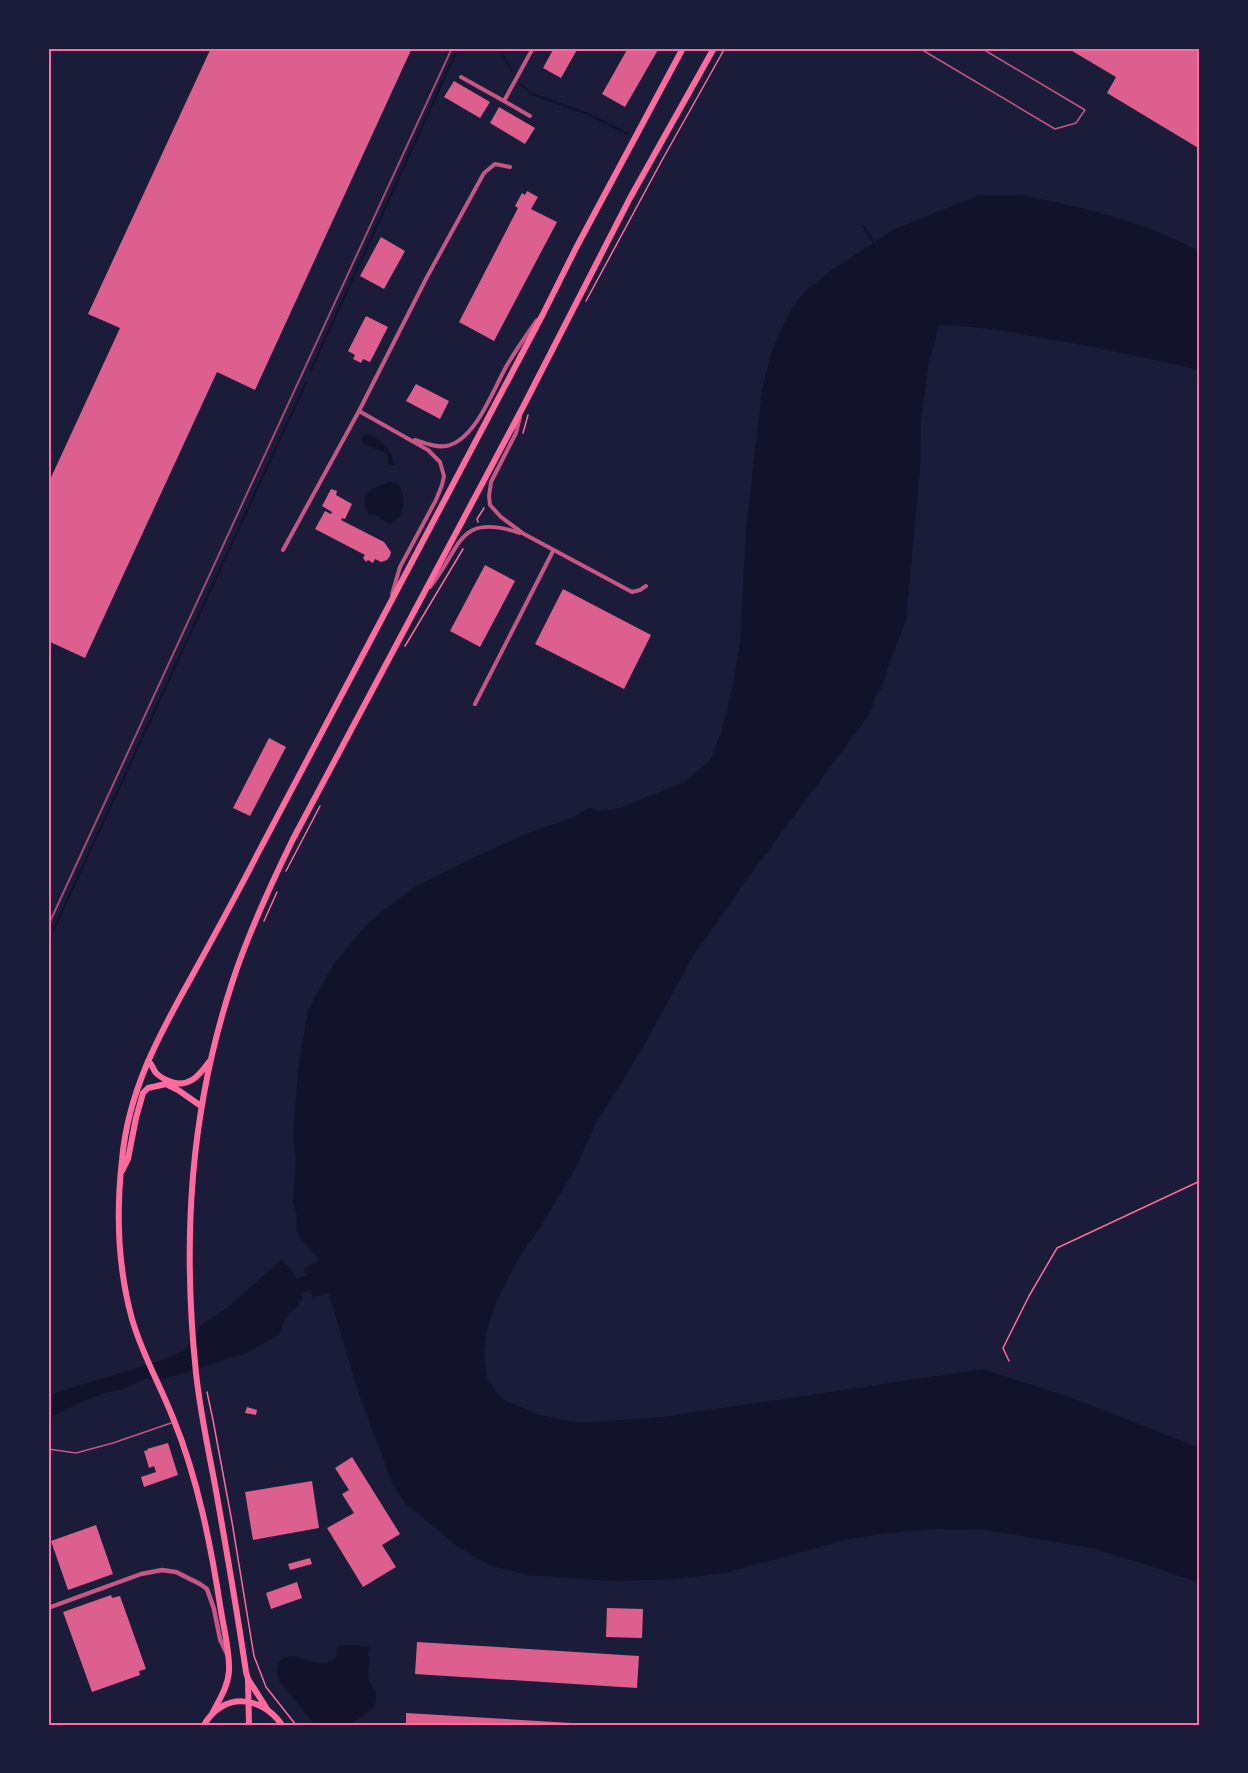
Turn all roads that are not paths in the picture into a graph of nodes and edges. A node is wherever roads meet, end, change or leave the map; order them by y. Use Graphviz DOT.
graph roads {
  1 [pos="533,48"];
  2 [pos="714,48"];
  3 [pos="919,48"];
  4 [pos="981,48"];
  5 [pos="682,49"];
  6 [pos="461,78"];
  7 [pos="504,101"];
  8 [pos="530,116"];
  9 [pos="510,167"];
  10 [pos="549,301"];
  11 [pos="523,407"];
  12 [pos="358,411"];
  13 [pos="408,438"];
  14 [pos="524,534"];
  15 [pos="283,550"];
  16 [pos="553,550"];
  17 [pos="646,586"];
  18 [pos="422,597"];
  19 [pos="388,609"];
  20 [pos="475,704"];
  21 [pos="211,1059"];
  22 [pos="148,1060"];
  23 [pos="201,1106"];
  24 [pos="121,1174"];
  25 [pos="175,1422"];
  26 [pos="48,1449"];
  27 [pos="48,1608"];
  28 [pos="228,1656"];
  29 [pos="248,1679"];
  30 [pos="248,1702"];
  31 [pos="267,1709"];
  32 [pos="212,1714"];
  33 [pos="204,1725"];
  34 [pos="249,1725"];
  35 [pos="282,1725"];
  1 -- 7 [label="street"];
  2 -- 11 [label="main road"];
  3 -- 4 [label="lane"];
  5 -- 10 [label="main road"];
  6 -- 7 [label="street"];
  7 -- 8 [label="street"];
  9 -- 12 [label="street"];
  10 -- 13 [label="street"];
  10 -- 19 [label="main road"];
  11 -- 14 [label="street"];
  11 -- 18 [label="main road"];
  12 -- 13 [label="street"];
  12 -- 15 [label="street"];
  13 -- 19 [label="street"];
  14 -- 16 [label="street"];
  14 -- 18 [label="street"];
  16 -- 17 [label="street"];
  16 -- 20 [label="street"];
  18 -- 21 [label="main road"];
  19 -- 22 [label="main road"];
  21 -- 22 [label="main road"];
  21 -- 23 [label="main road"];
  22 -- 24 [label="main road"];
  23 -- 24 [label="main road"];
  23 -- 29 [label="main road"];
  24 -- 25 [label="main road"];
  25 -- 26 [label="lane"];
  25 -- 28 [label="main road"];
  27 -- 28 [label="street"];
  28 -- 32 [label="main road"];
  29 -- 30 [label="main road"];
  29 -- 31 [label="main road"];
  30 -- 31 [label="main road"];
  30 -- 32 [label="main road"];
  30 -- 34 [label="main road"];
  31 -- 35 [label="main road"];
  32 -- 33 [label="main road"];
}
